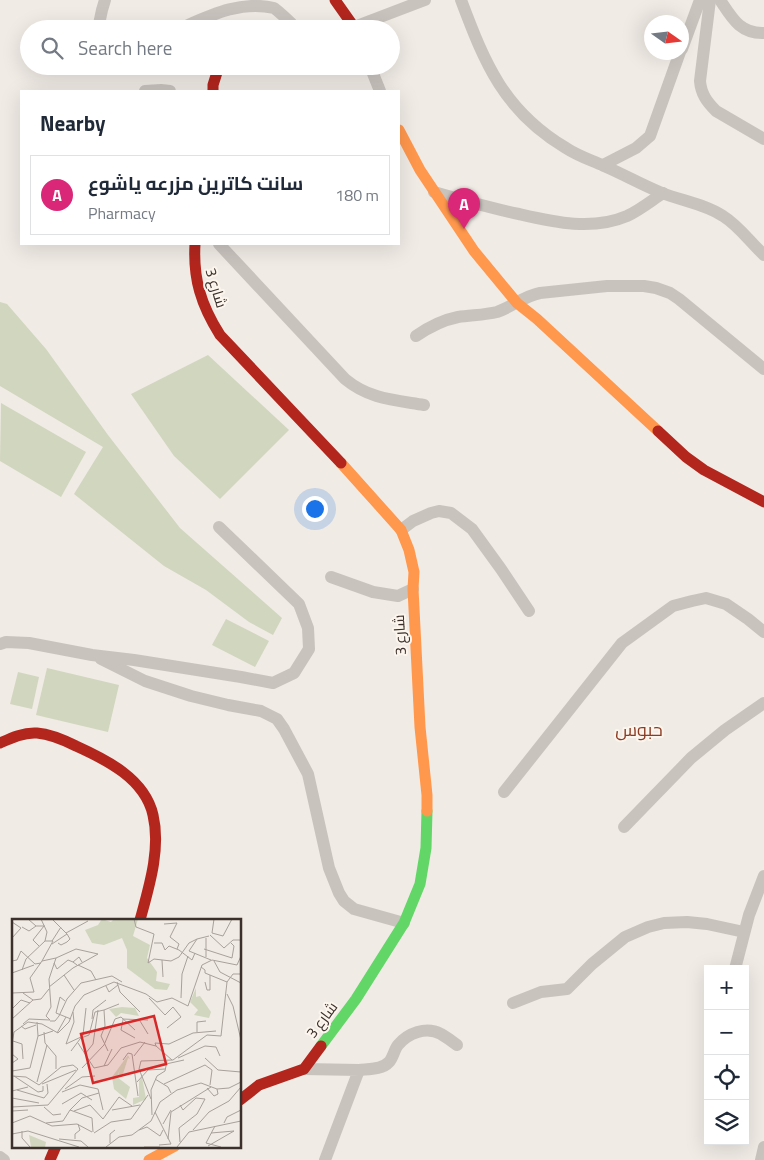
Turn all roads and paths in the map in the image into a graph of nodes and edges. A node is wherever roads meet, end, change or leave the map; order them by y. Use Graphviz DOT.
graph roads {
  1 [pos="105,0"];
  2 [pos="335,0"];
  3 [pos="425,0"];
  4 [pos="460,0"];
  5 [pos="700,0"];
  6 [pos="710,0"];
  7 [pos="720,0"];
  8 [pos="100,20"];
  9 [pos="197,20"];
  10 [pos="287,20"];
  11 [pos="349,20"];
  12 [pos="374,20"];
  13 [pos="689,30"];
  14 [pos="764,33"];
  15 [pos="678,60"];
  16 [pos="216,75"];
  17 [pos="374,75"];
  18 [pos="213,90"];
  19 [pos="380,90"];
  20 [pos="400,132"];
  21 [pos="764,139"];
  22 [pos="603,165"];
  23 [pos="434,192"];
  24 [pos="663,193"];
  25 [pos="195,245"];
  26 [pos="220,245"];
  27 [pos="764,255"];
  28 [pos="517,303"];
  29 [pos="416,336"];
  30 [pos="764,369"];
  31 [pos="424,405"];
  32 [pos="764,502"];
  33 [pos="219,527"];
  34 [pos="401,530"];
  35 [pos="331,577"];
  36 [pos="412,589"];
  37 [pos="528,612"];
  38 [pos="764,632"];
  39 [pos="2,641"];
  40 [pos="92,654"];
  41 [pos="764,703"];
  42 [pos="0,743"];
  43 [pos="504,792"];
  44 [pos="624,827"];
  45 [pos="764,876"];
  46 [pos="140,919"];
  47 [pos="404,923"];
  48 [pos="744,932"];
  49 [pos="736,965"];
  50 [pos="513,1003"];
  51 [pos="457,1045"];
  52 [pos="304,1069"];
  53 [pos="358,1070"];
  54 [pos="241,1099"];
  55 [pos="764,1147"];
  56 [pos="55,1148"];
  57 [pos="171,1148"];
  58 [pos="0,1157"];
  59 [pos="4,1160"];
  60 [pos="50,1160"];
  61 [pos="149,1160"];
  62 [pos="325,1160"];
  63 [pos="761,1160"];
  1 -- 8 [label="street"];
  2 -- 11 [label="street"];
  3 -- 12 [label="street"];
  4 -- 22 [label="street"];
  5 -- 13 [label="street"];
  6 -- 21 [label="street"];
  7 -- 14 [label="street"];
  9 -- 10 [label="street"];
  15 -- 22 [label="street"];
  16 -- 18 [label="street"];
  17 -- 19 [label="street"];
  20 -- 23 [label="street"];
  22 -- 24 [label="street"];
  23 -- 24 [label="street"];
  23 -- 28 [label="street"];
  24 -- 27 [label="street"];
  25 -- 34 [label="street, شارع 3"];
  26 -- 31 [label="street"];
  28 -- 29 [label="street"];
  28 -- 30 [label="street"];
  28 -- 32 [label="street"];
  33 -- 40 [label="street"];
  34 -- 36 [label="street, شارع 3"];
  34 -- 37 [label="street"];
  35 -- 36 [label="street"];
  36 -- 47 [label="street, شارع 3"];
  38 -- 43 [label="street"];
  39 -- 40 [label="street"];
  40 -- 47 [label="street"];
  41 -- 44 [label="street"];
  42 -- 46 [label="street"];
  45 -- 48 [label="street"];
  47 -- 52 [label="street, شارع 3"];
  48 -- 49 [label="street"];
  48 -- 50 [label="street"];
  51 -- 53 [label="street"];
  52 -- 53 [label="street"];
  52 -- 54 [label="street"];
  53 -- 62 [label="street"];
  55 -- 63 [label="street"];
  56 -- 60 [label="street"];
  57 -- 61 [label="street"];
  58 -- 59 [label="street"];
}
